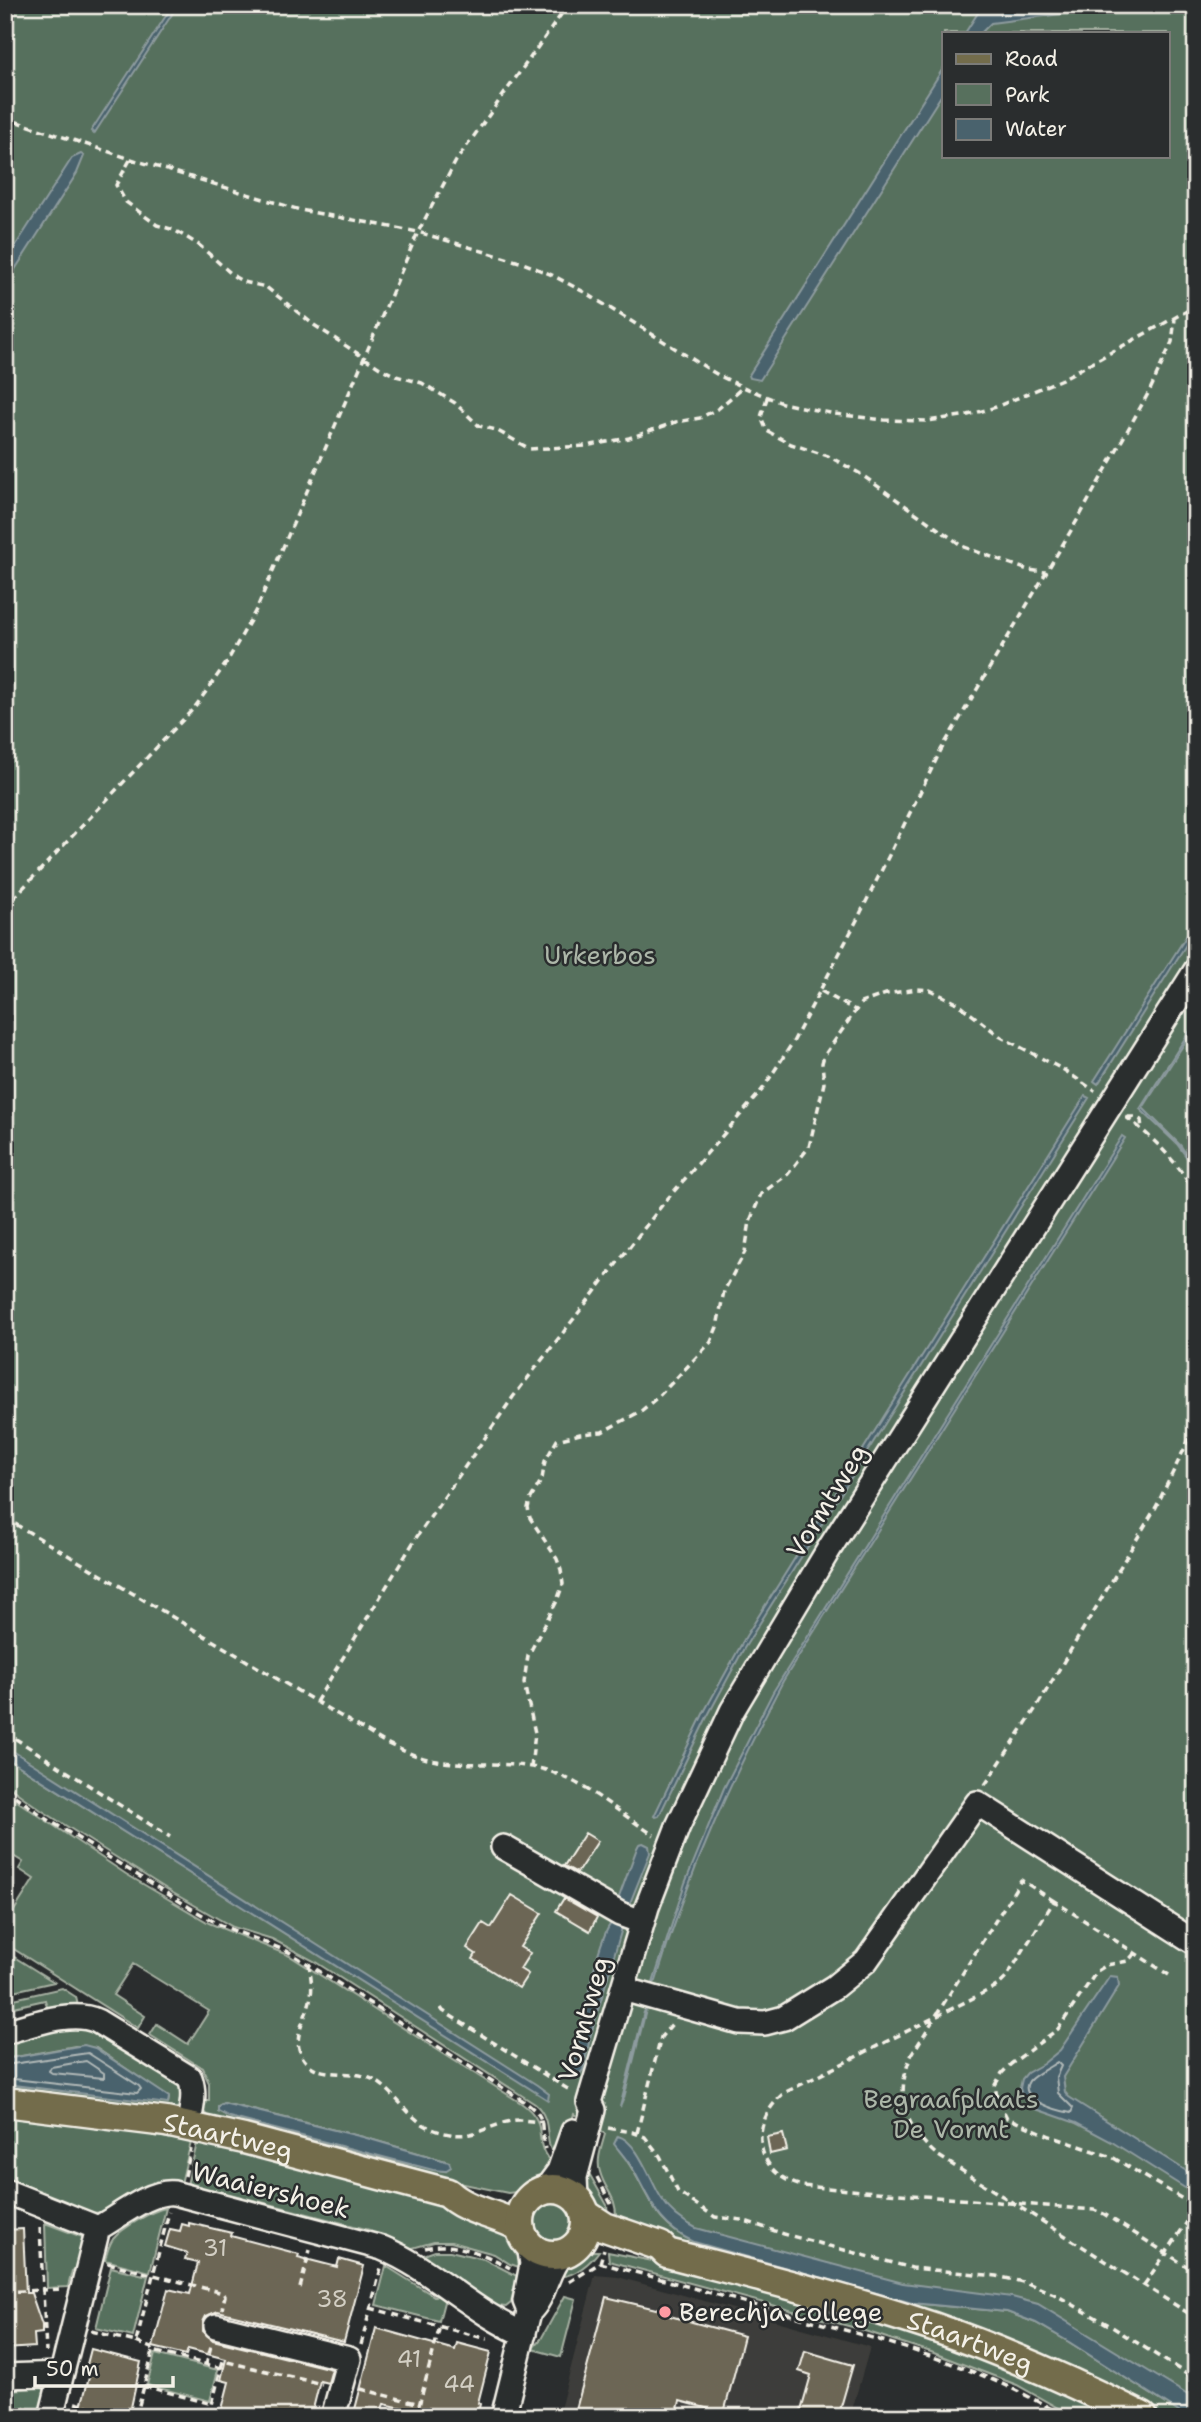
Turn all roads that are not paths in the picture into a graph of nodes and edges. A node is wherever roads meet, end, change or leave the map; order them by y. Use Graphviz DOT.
graph roads {
  1 [pos="1196,970"];
  2 [pos="503,1847"];
  3 [pos="642,1922"];
  4 [pos="1191,1940"];
  5 [pos="623,1989"];
  6 [pos="5,2032"];
  7 [pos="5,2102"];
  8 [pos="589,2102"];
  9 [pos="190,2135"];
  10 [pos="5,2191"];
  11 [pos="447,2193"];
  12 [pos="537,2194"];
  13 [pos="580,2206"];
  14 [pos="98,2228"];
  15 [pos="525,2236"];
  16 [pos="569,2249"];
  17 [pos="667,2253"];
  18 [pos="530,2317"];
  19 [pos="216,2326"];
  20 [pos="54,2374"];
  21 [pos="5,2376"];
  22 [pos="58,2409"];
  23 [pos="333,2417"];
  24 [pos="503,2417"];
  25 [pos="1143,2417"];
  1 -- 3 [label="street, Vormtweg"];
  2 -- 3 [label="street"];
  3 -- 5 [label="street, Vormtweg"];
  4 -- 5 [label="street"];
  5 -- 8 [label="street, Vormtweg"];
  6 -- 9 [label="street"];
  7 -- 9 [label="main road, Staartweg"];
  8 -- 12 [label="street, Vormtweg"];
  8 -- 13 [label="street, Vormtweg"];
  9 -- 11 [label="main road, Staartweg"];
  10 -- 14 [label="street"];
  11 -- 12 [label="main road, Staartweg"];
  11 -- 15 [label="main road, Staartweg"];
  12 -- 13 [label="main road"];
  12 -- 15 [label="main road"];
  13 -- 16 [label="main road"];
  13 -- 17 [label="main road, Staartweg"];
  14 -- 18 [label="street, Waaiershoek"];
  14 -- 20 [label="street"];
  15 -- 16 [label="main road"];
  15 -- 18 [label="street"];
  16 -- 17 [label="main road, Staartweg"];
  16 -- 18 [label="street"];
  17 -- 25 [label="main road, Staartweg"];
  18 -- 24 [label="street"];
  19 -- 23 [label="street"];
  20 -- 21 [label="street"];
  20 -- 22 [label="street"];
}
